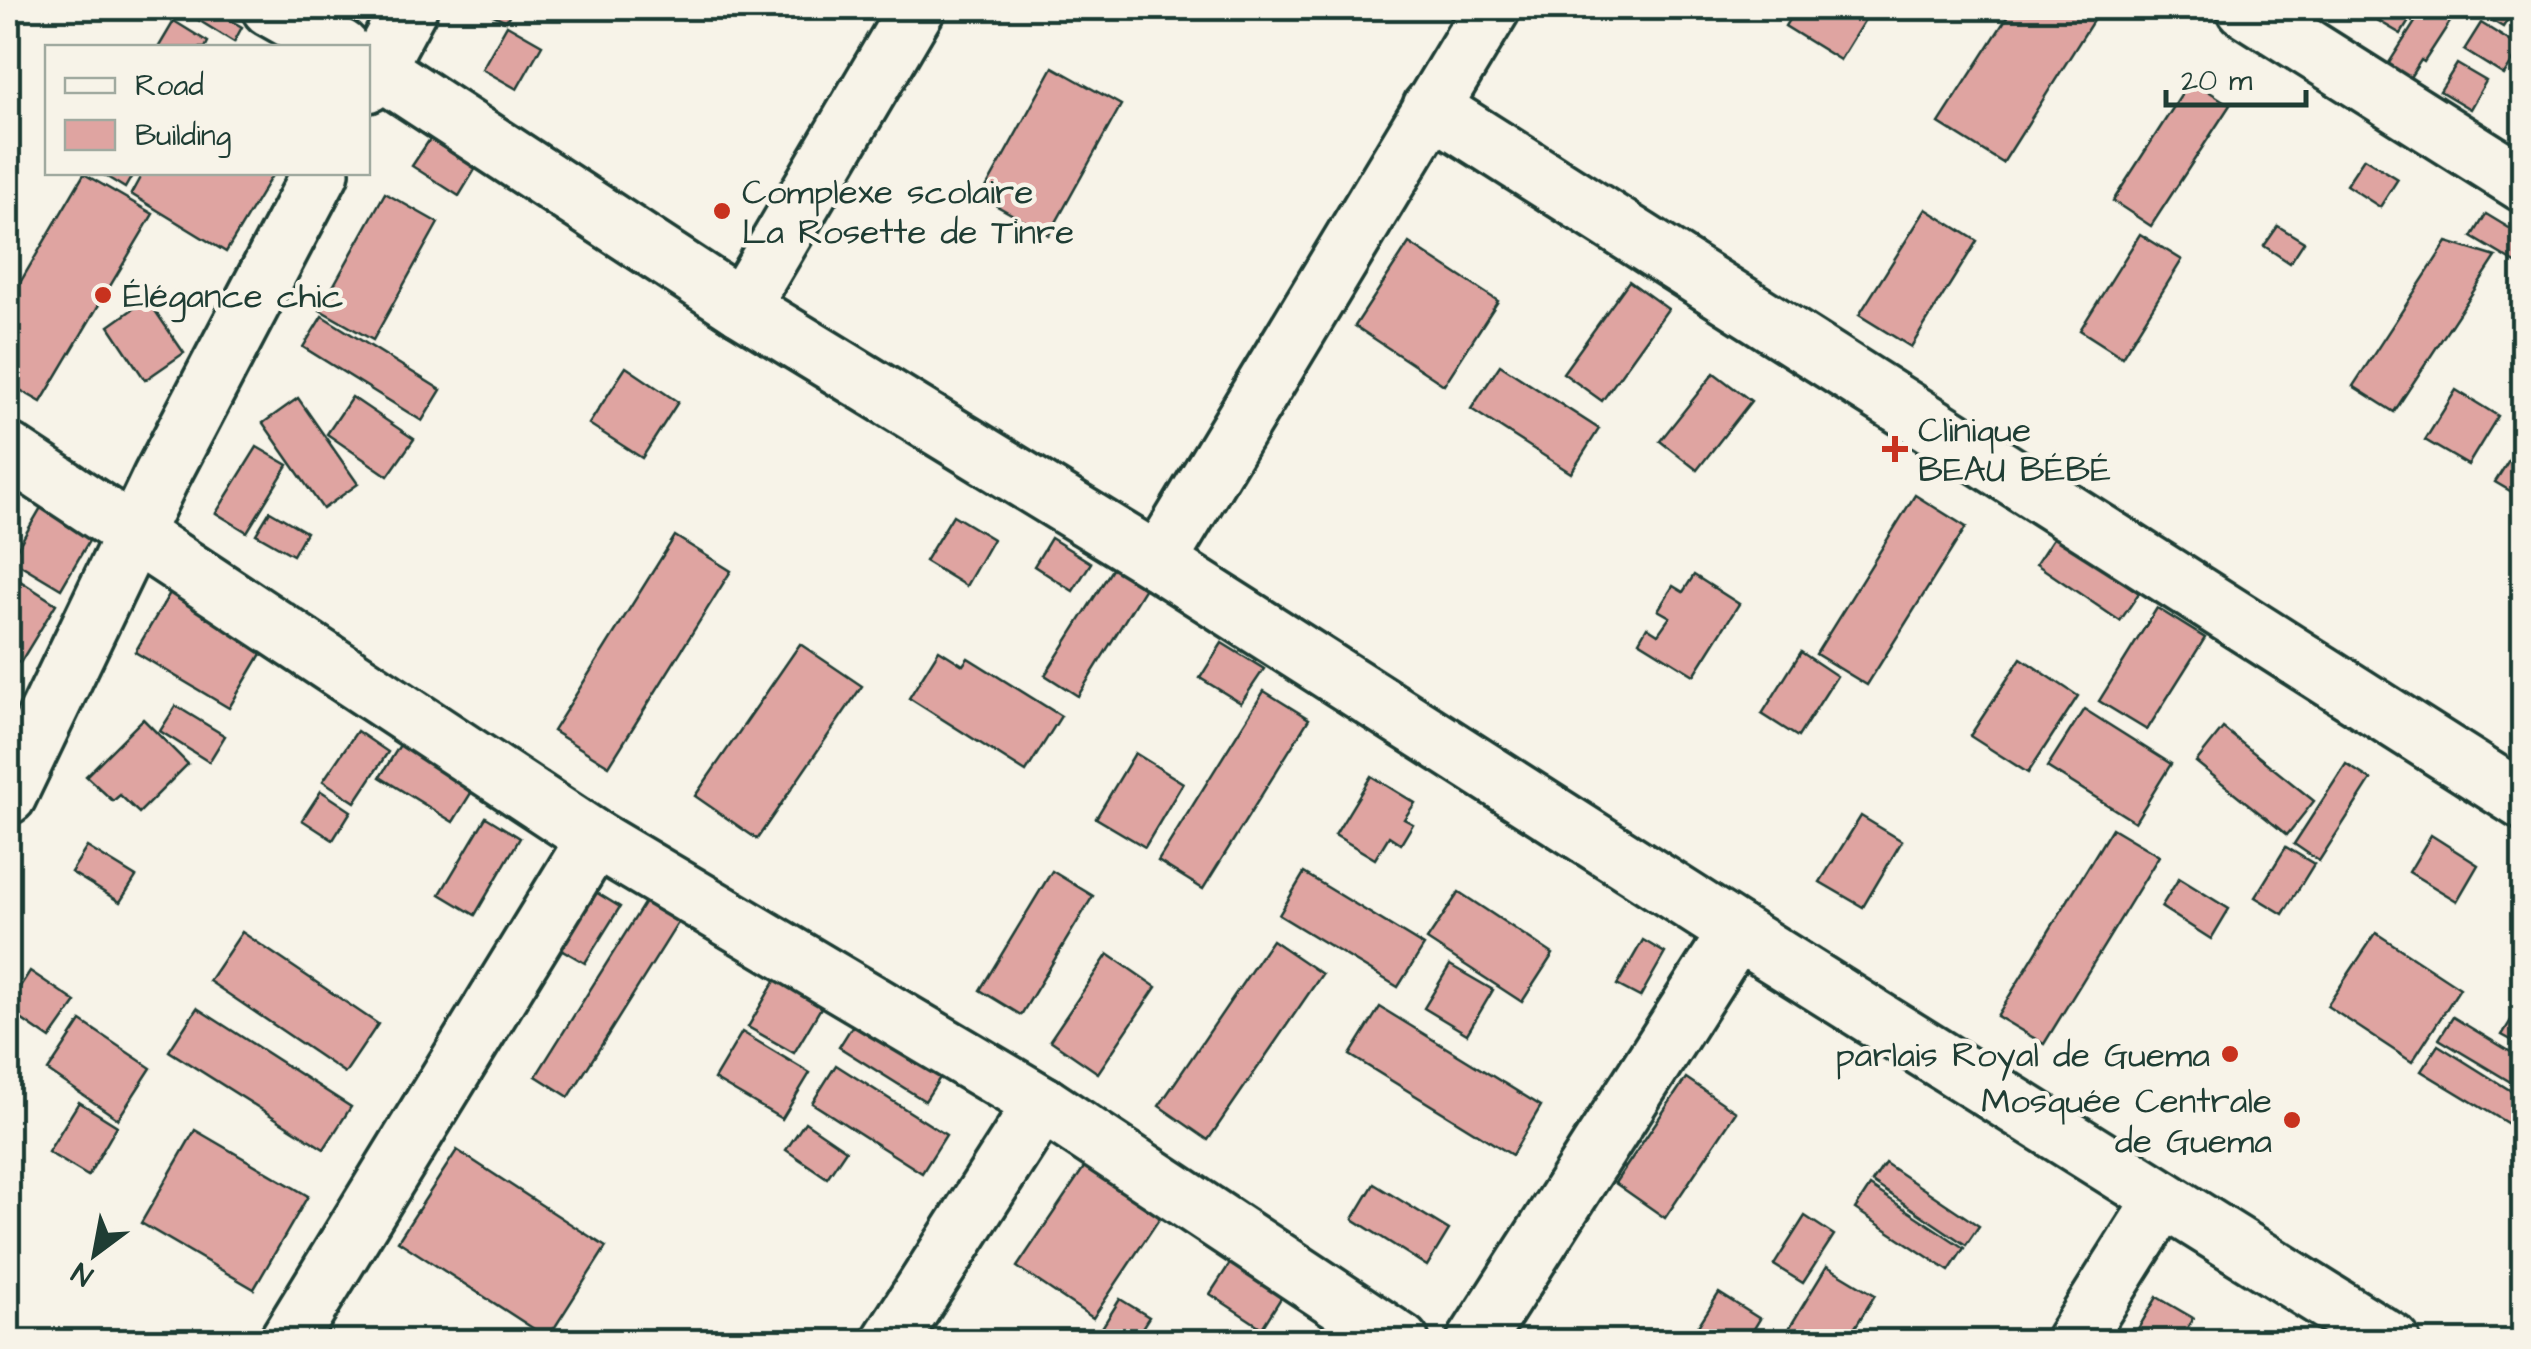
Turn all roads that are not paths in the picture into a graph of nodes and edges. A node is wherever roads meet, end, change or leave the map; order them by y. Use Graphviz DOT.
graph roads {
  1 [pos="270,8"];
  2 [pos="409,8"];
  3 [pos="916,8"];
  4 [pos="1492,8"];
  5 [pos="2245,8"];
  6 [pos="330,45"];
  7 [pos="370,56"];
  8 [pos="370,70"];
  9 [pos="1431,107"];
  10 [pos="319,175"];
  11 [pos="2524,184"];
  12 [pos="741,308"];
  13 [pos="8,451"];
  14 [pos="136,534"];
  15 [pos="1158,562"];
  16 [pos="8,796"];
  17 [pos="2524,802"];
  18 [pos="594,839"];
  19 [pos="1737,932"];
  20 [pos="1042,1104"];
  21 [pos="2163,1199"];
  22 [pos="288,1342"];
  23 [pos="890,1342"];
  24 [pos="1402,1342"];
  25 [pos="1476,1342"];
  26 [pos="2073,1342"];
  27 [pos="2392,1342"];
  1 -- 6 [label="street"];
  2 -- 7 [label="street"];
  3 -- 12 [label="street"];
  4 -- 9 [label="street"];
  5 -- 11 [label="street"];
  8 -- 12 [label="street"];
  9 -- 15 [label="street"];
  9 -- 17 [label="street"];
  10 -- 14 [label="street"];
  12 -- 15 [label="street"];
  13 -- 14 [label="street"];
  14 -- 16 [label="street"];
  14 -- 18 [label="street"];
  15 -- 19 [label="street"];
  18 -- 20 [label="street"];
  18 -- 22 [label="street"];
  19 -- 21 [label="street"];
  19 -- 25 [label="street"];
  20 -- 23 [label="street"];
  20 -- 24 [label="street"];
  21 -- 26 [label="street"];
  21 -- 27 [label="street"];
}
